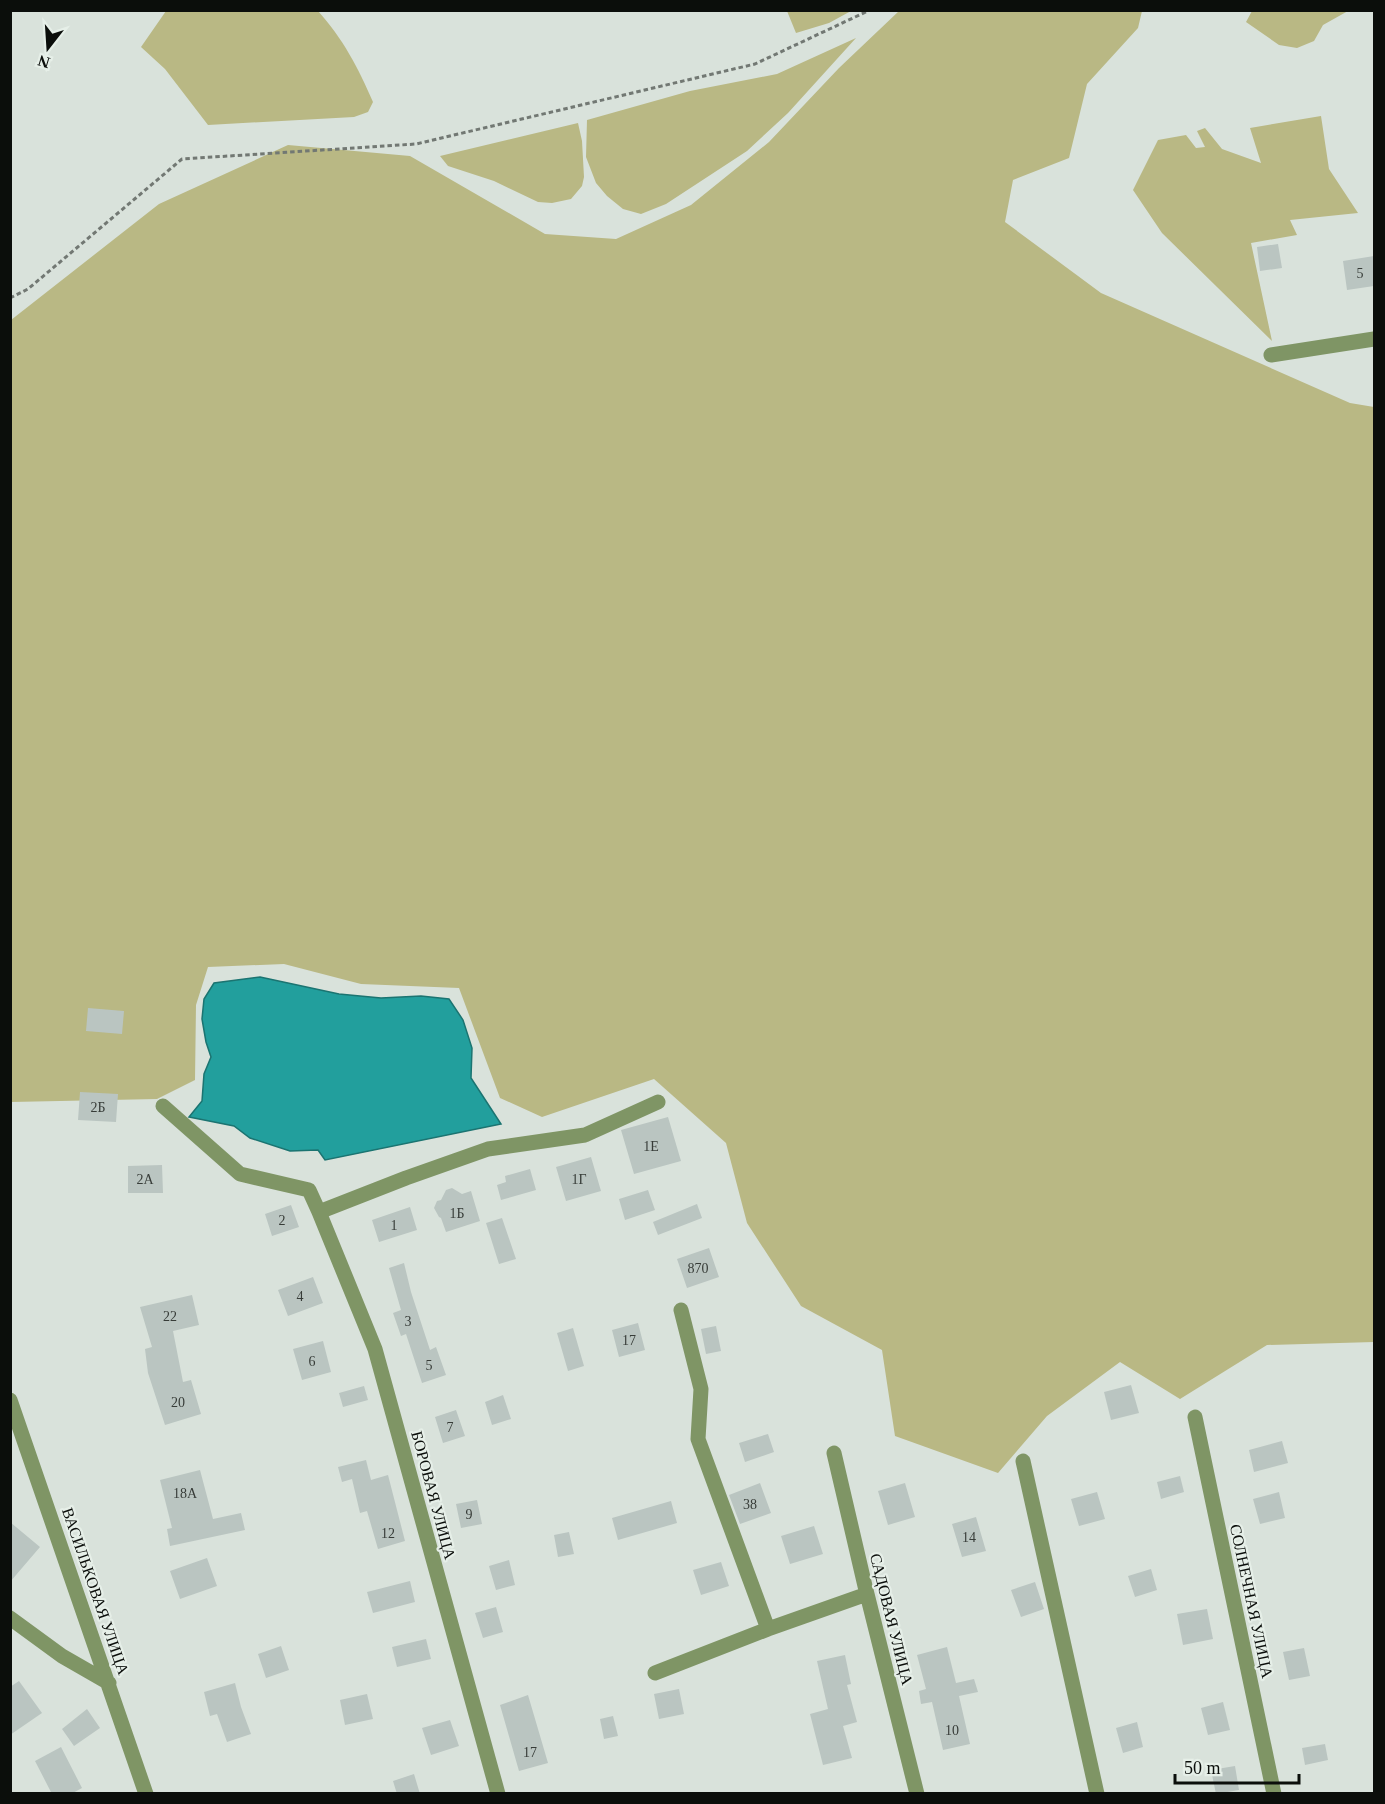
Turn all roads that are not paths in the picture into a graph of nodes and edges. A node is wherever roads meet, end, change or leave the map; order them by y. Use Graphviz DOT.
graph roads {
  1 [pos="1374,339"];
  2 [pos="1271,355"];
  3 [pos="658,1102"];
  4 [pos="164,1106"];
  5 [pos="319,1212"];
  6 [pos="681,1310"];
  7 [pos="10,1400"];
  8 [pos="1195,1417"];
  9 [pos="834,1453"];
  10 [pos="1023,1461"];
  11 [pos="867,1594"];
  12 [pos="10,1618"];
  13 [pos="768,1629"];
  14 [pos="655,1673"];
  15 [pos="109,1683"];
  16 [pos="146,1794"];
  17 [pos="498,1794"];
  18 [pos="917,1794"];
  19 [pos="1098,1794"];
  20 [pos="1274,1794"];
  1 -- 2 [label="street"];
  3 -- 5 [label="street"];
  4 -- 5 [label="street, БОРОВАЯ УЛИЦА"];
  5 -- 17 [label="street, БОРОВАЯ УЛИЦА"];
  6 -- 13 [label="street"];
  7 -- 15 [label="street, ВАСИЛЬКОВАЯ УЛИЦА"];
  8 -- 20 [label="street, СОЛНЕЧНАЯ УЛИЦА"];
  9 -- 11 [label="street, САДОВАЯ УЛИЦА"];
  10 -- 19 [label="street"];
  11 -- 13 [label="street"];
  11 -- 18 [label="street, САДОВАЯ УЛИЦА"];
  12 -- 15 [label="street"];
  13 -- 14 [label="street"];
  15 -- 16 [label="street, ВАСИЛЬКОВАЯ УЛИЦА"];
}
